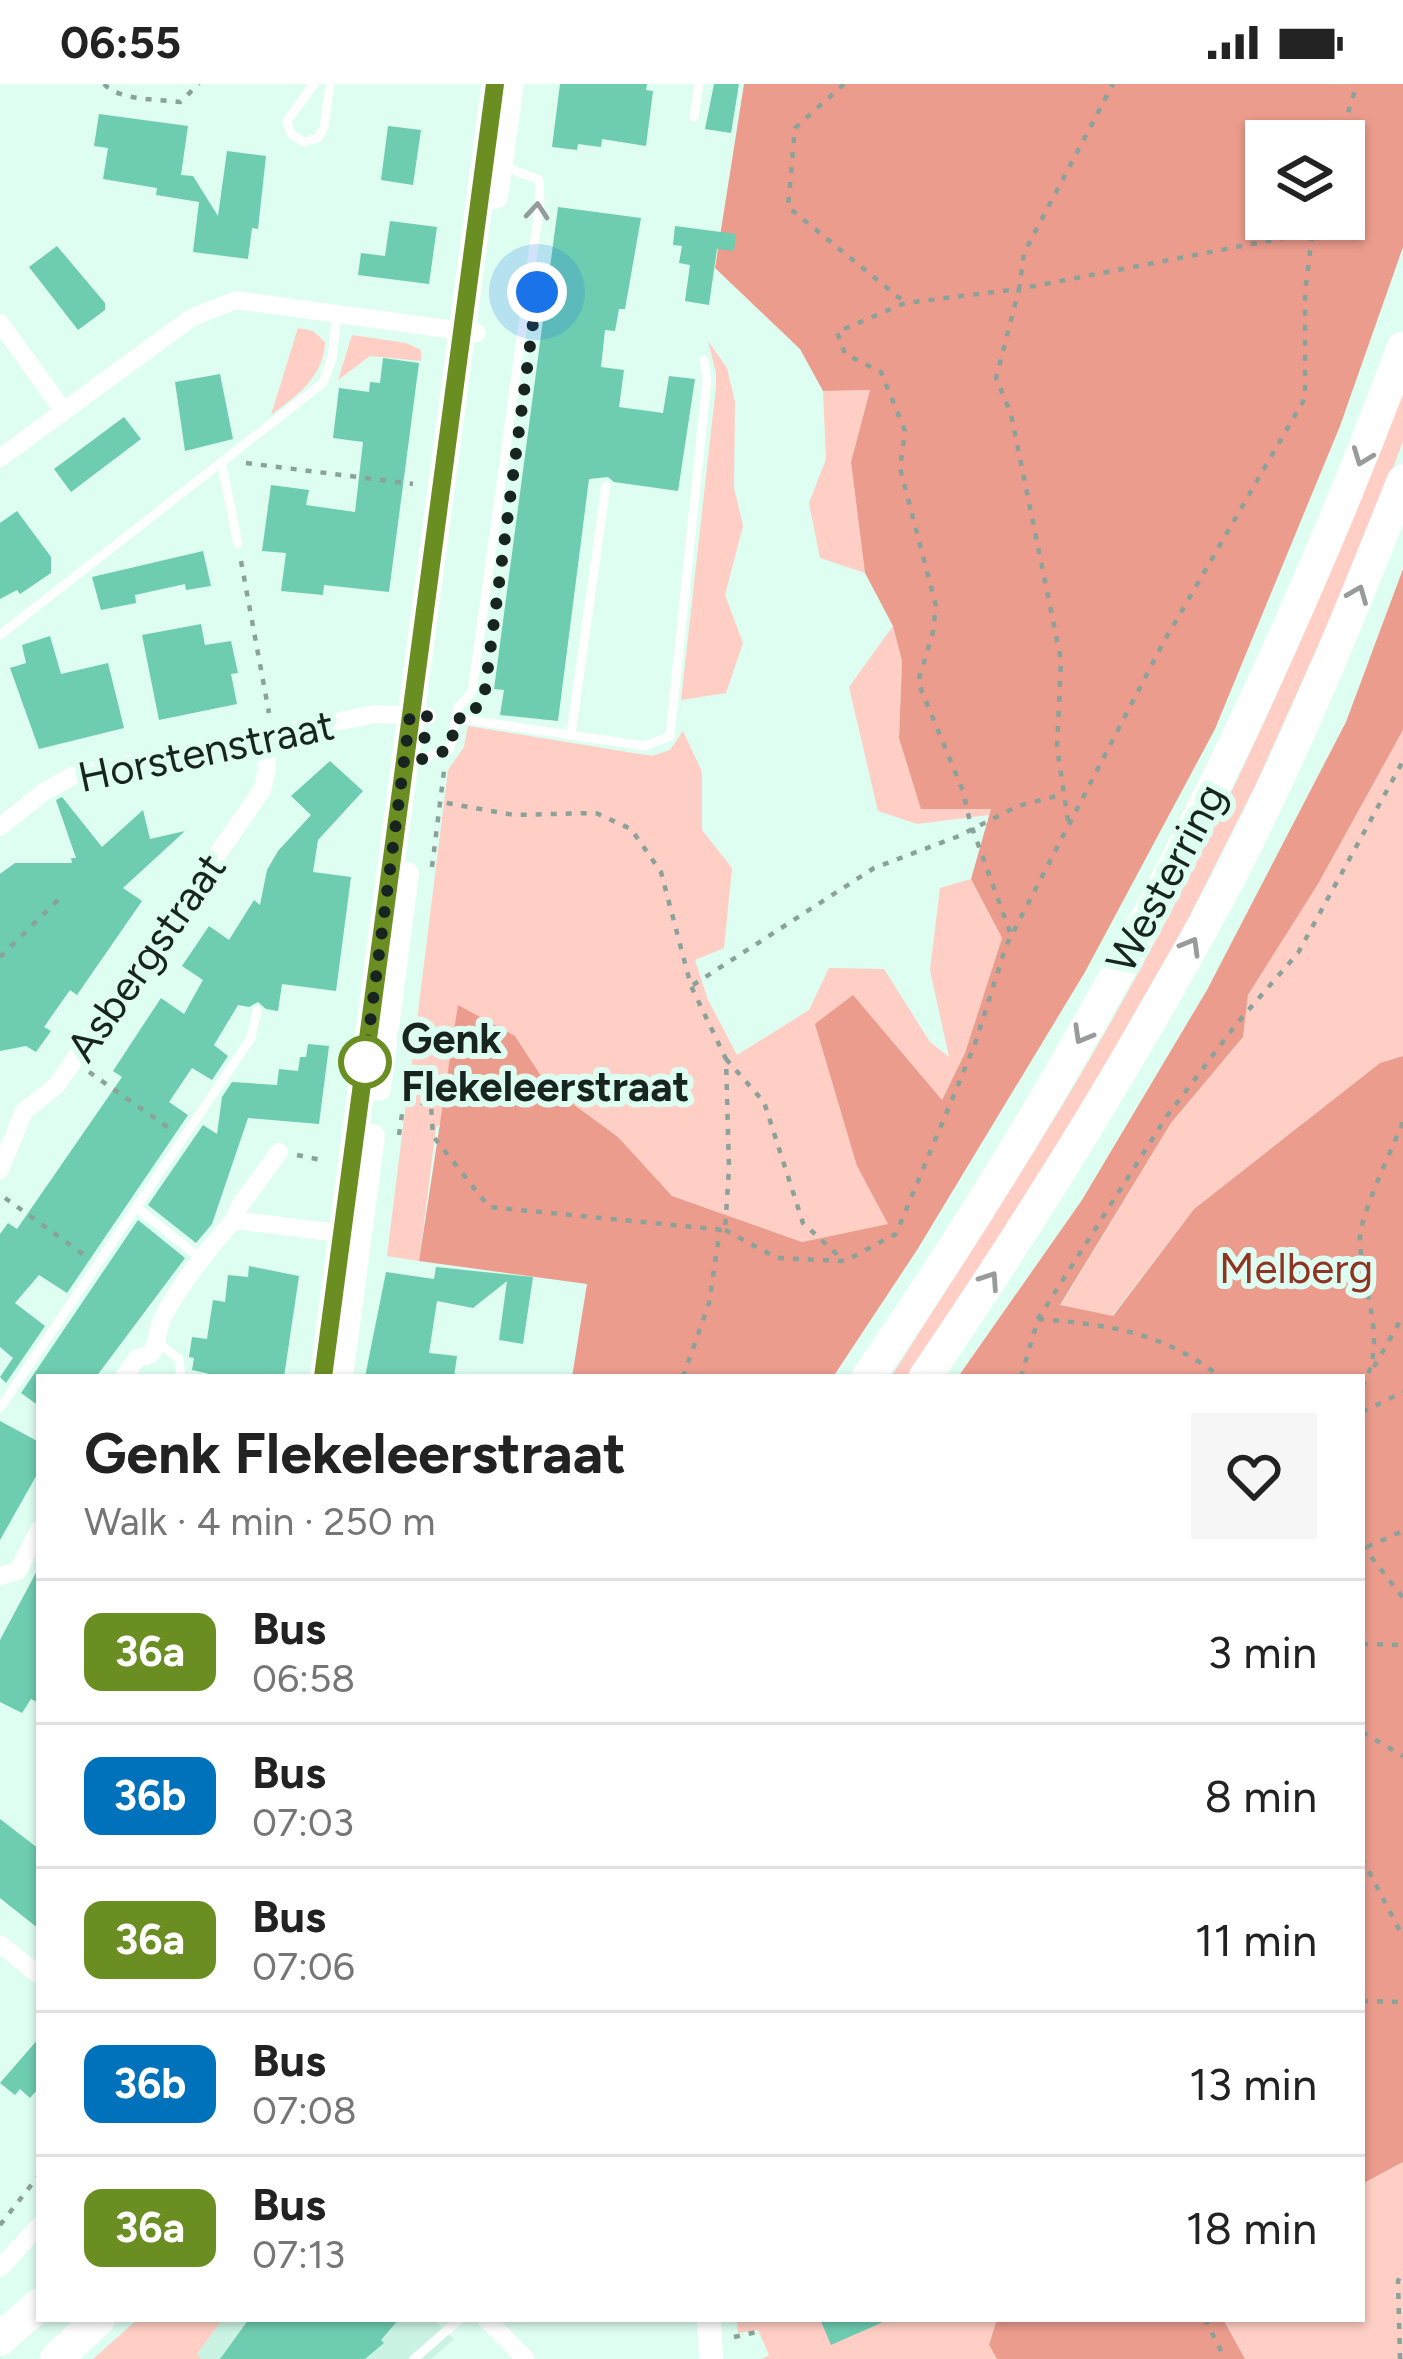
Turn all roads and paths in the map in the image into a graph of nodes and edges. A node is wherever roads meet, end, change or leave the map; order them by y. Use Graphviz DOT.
graph roads {
  1 [pos="104,84"];
  2 [pos="200,84"];
  3 [pos="314,84"];
  4 [pos="330,84"];
  5 [pos="495,84"];
  6 [pos="512,84"];
  7 [pos="699,84"];
  8 [pos="844,84"];
  9 [pos="1113,84"];
  10 [pos="1357,84"];
  11 [pos="694,117"];
  12 [pos="1346,120"];
  13 [pos="492,163"];
  14 [pos="1269,240"];
  15 [pos="1309,240"];
  16 [pos="1019,289"];
  17 [pos="905,303"];
  18 [pos="337,315"];
  19 [pos="0,323"];
  20 [pos="468,332"];
  21 [pos="1403,348"];
  22 [pos="704,360"];
  23 [pos="63,410"];
  24 [pos="0,458"];
  25 [pos="225,462"];
  26 [pos="1403,482"];
  27 [pos="413,484"];
  28 [pos="606,486"];
  29 [pos="238,544"];
  30 [pos="0,635"];
  31 [pos="269,712"];
  32 [pos="419,716"];
  33 [pos="461,718"];
  34 [pos="571,734"];
  35 [pos="265,737"];
  36 [pos="422,759"];
  37 [pos="1403,760"];
  38 [pos="1064,794"];
  39 [pos="440,802"];
  40 [pos="1068,821"];
  41 [pos="0,827"];
  42 [pos="973,830"];
  43 [pos="432,868"];
  44 [pos="60,898"];
  45 [pos="1011,935"];
  46 [pos="0,957"];
  47 [pos="691,986"];
  48 [pos="257,1011"];
  49 [pos="725,1059"];
  50 [pos="88,1071"];
  51 [pos="406,1079"];
  52 [pos="404,1100"];
  53 [pos="1403,1122"];
  54 [pos="399,1136"];
  55 [pos="183,1138"];
  56 [pos="279,1152"];
  57 [pos="326,1161"];
  58 [pos="1,1166"];
  59 [pos="4,1198"];
  60 [pos="136,1207"];
  61 [pos="234,1220"];
  62 [pos="722,1229"];
  63 [pos="351,1234"];
  64 [pos="200,1258"];
  65 [pos="845,1261"];
  66 [pos="98,1264"];
  67 [pos="1403,1316"];
  68 [pos="1038,1319"];
  69 [pos="158,1343"];
  70 [pos="1371,1372"];
  71 [pos="126,1374"];
  72 [pos="181,1374"];
  73 [pos="324,1374"];
  74 [pos="340,1374"];
  75 [pos="684,1374"];
  76 [pos="870,1374"];
  77 [pos="927,1374"];
  78 [pos="1022,1374"];
  79 [pos="1217,1374"];
  80 [pos="1365,1382"];
  81 [pos="1403,1392"];
  82 [pos="0,1408"];
  83 [pos="1365,1411"];
  84 [pos="1403,1531"];
  85 [pos="36,1536"];
  86 [pos="1365,1547"];
  87 [pos="1365,1550"];
  88 [pos="0,1576"];
  89 [pos="1403,1598"];
  90 [pos="1365,1644"];
  91 [pos="1403,1645"];
  92 [pos="1365,1734"];
  93 [pos="1403,1756"];
  94 [pos="1365,1864"];
  95 [pos="1403,1937"];
  96 [pos="0,1944"];
  97 [pos="36,1973"];
  98 [pos="1365,2001"];
  99 [pos="1403,2002"];
  100 [pos="36,2179"];
  101 [pos="0,2225"];
  102 [pos="36,2228"];
  103 [pos="0,2268"];
  104 [pos="1403,2270"];
  105 [pos="36,2308"];
  106 [pos="97,2322"];
  107 [pos="457,2322"];
  108 [pos="489,2322"];
  109 [pos="710,2322"];
  110 [pos="1206,2322"];
  111 [pos="757,2332"];
  112 [pos="737,2337"];
  113 [pos="0,2339"];
  114 [pos="1402,2356"];
  115 [pos="56,2359"];
  116 [pos="414,2359"];
  117 [pos="526,2359"];
  118 [pos="711,2359"];
  119 [pos="1225,2359"];
  1 -- 2 [label="path"];
  3 -- 4 [label="lane"];
  5 -- 13 [label="street"];
  6 -- 13 [label="street"];
  7 -- 11 [label="lane"];
  8 -- 17 [label="path"];
  9 -- 16 [label="path"];
  10 -- 12 [label="path"];
  13 -- 20 [label="street"];
  33 -- 13 [label="lane, one-way"];
  14 -- 16 [label="path"];
  15 -- 40 [label="path"];
  16 -- 17 [label="path"];
  16 -- 38 [label="path"];
  17 -- 42 [label="path"];
  18 -- 20 [label="street"];
  18 -- 23 [label="street"];
  18 -- 25 [label="lane"];
  19 -- 23 [label="street"];
  20 -- 32 [label="street"];
  21 -- 76 [label="highway, Westerring, one-way"];
  22 -- 34 [label="lane"];
  23 -- 24 [label="street"];
  25 -- 27 [label="path"];
  25 -- 29 [label="lane"];
  25 -- 30 [label="lane"];
  77 -- 26 [label="highway, Westerring, one-way"];
  28 -- 34 [label="lane"];
  29 -- 31 [label="path"];
  32 -- 35 [label="street, Horstenstraat"];
  32 -- 36 [label="street"];
  32 -- 63 [label="street"];
  33 -- 34 [label="lane"];
  33 -- 36 [label="lane"];
  33 -- 39 [label="path"];
  35 -- 41 [label="street, Horstenstraat"];
  35 -- 58 [label="street, Asbergstraat"];
  36 -- 63 [label="street"];
  37 -- 68 [label="path"];
  38 -- 40 [label="path"];
  38 -- 42 [label="path"];
  39 -- 43 [label="path"];
  39 -- 47 [label="path"];
  40 -- 45 [label="path"];
  42 -- 45 [label="path"];
  42 -- 47 [label="path"];
  44 -- 46 [label="path"];
  45 -- 65 [label="path"];
  47 -- 49 [label="path"];
  48 -- 55 [label="lane"];
  49 -- 62 [label="path"];
  49 -- 65 [label="path"];
  50 -- 55 [label="path"];
  51 -- 52 [label="path"];
  52 -- 54 [label="path"];
  52 -- 62 [label="path"];
  53 -- 70 [label="path"];
  55 -- 60 [label="lane"];
  56 -- 57 [label="path"];
  56 -- 61 [label="street"];
  59 -- 66 [label="path"];
  60 -- 64 [label="lane"];
  60 -- 66 [label="lane"];
  61 -- 63 [label="street"];
  61 -- 64 [label="street"];
  62 -- 65 [label="path"];
  62 -- 75 [label="path"];
  63 -- 73 [label="street"];
  63 -- 74 [label="street"];
  64 -- 69 [label="street"];
  66 -- 82 [label="lane"];
  67 -- 70 [label="path"];
  68 -- 78 [label="path"];
  68 -- 79 [label="path"];
  69 -- 71 [label="street"];
  69 -- 72 [label="lane"];
  70 -- 80 [label="path"];
  81 -- 83 [label="path"];
  84 -- 86 [label="path"];
  85 -- 88 [label="street"];
  87 -- 89 [label="path"];
  90 -- 91 [label="path"];
  92 -- 93 [label="path"];
  94 -- 95 [label="path"];
  96 -- 97 [label="street"];
  98 -- 99 [label="path"];
  100 -- 101 [label="path"];
  102 -- 103 [label="street"];
  104 -- 114 [label="path"];
  105 -- 113 [label="highway"];
  106 -- 115 [label="highway"];
  107 -- 116 [label="lane"];
  108 -- 117 [label="street"];
  109 -- 118 [label="street"];
  110 -- 119 [label="path"];
  111 -- 112 [label="path"];
}
